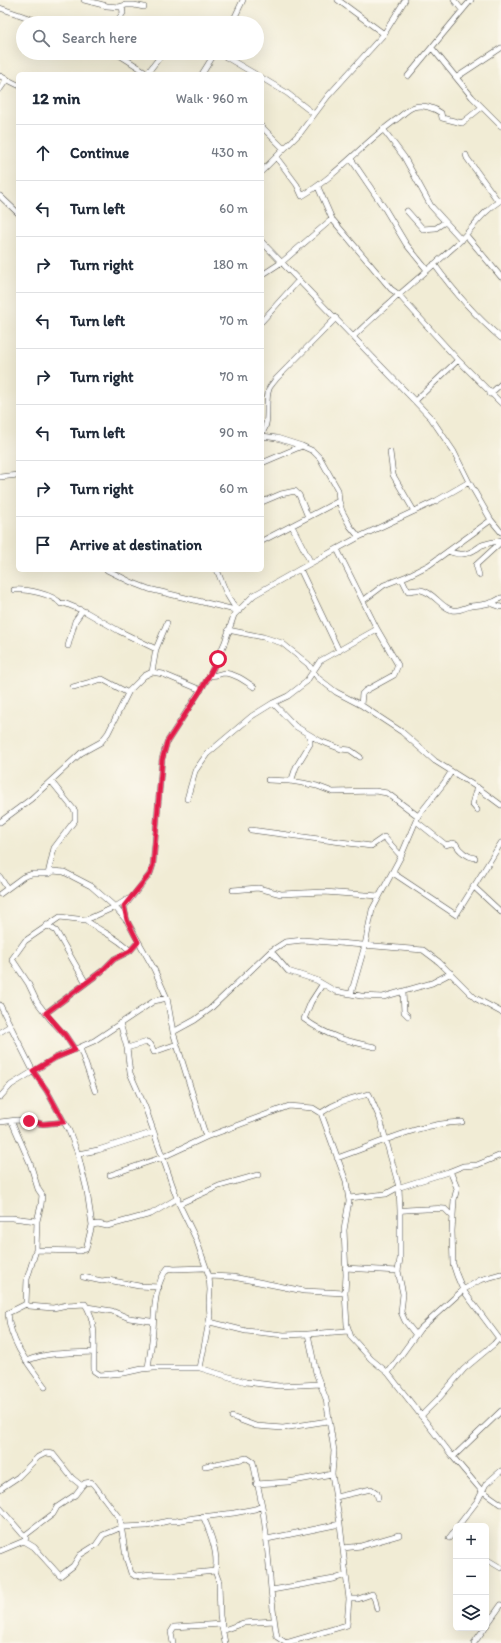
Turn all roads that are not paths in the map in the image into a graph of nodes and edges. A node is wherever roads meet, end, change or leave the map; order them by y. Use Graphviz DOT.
graph roads {
  1 [pos="84,0"];
  2 [pos="243,0"];
  3 [pos="338,0"];
  4 [pos="405,0"];
  5 [pos="454,0"];
  6 [pos="471,0"];
  7 [pos="121,7"];
  8 [pos="144,7"];
  9 [pos="0,8"];
  10 [pos="462,10"];
  11 [pos="22,16"];
  12 [pos="121,16"];
  13 [pos="235,16"];
  14 [pos="384,34"];
  15 [pos="432,48"];
  16 [pos="501,48"];
  17 [pos="127,60"];
  18 [pos="158,60"];
  19 [pos="210,60"];
  20 [pos="231,60"];
  21 [pos="146,72"];
  22 [pos="146,72"];
  23 [pos="203,72"];
  24 [pos="252,72"];
  25 [pos="0,76"];
  26 [pos="408,76"];
  27 [pos="457,77"];
  28 [pos="7,79"];
  29 [pos="264,79"];
  30 [pos="16,84"];
  31 [pos="0,90"];
  32 [pos="482,107"];
  33 [pos="314,114"];
  34 [pos="501,126"];
  35 [pos="264,129"];
  36 [pos="383,129"];
  37 [pos="284,149"];
  38 [pos="466,155"];
  39 [pos="276,157"];
  40 [pos="351,159"];
  41 [pos="264,169"];
  42 [pos="318,187"];
  43 [pos="0,196"];
  44 [pos="500,200"];
  45 [pos="16,211"];
  46 [pos="407,211"];
  47 [pos="332,219"];
  48 [pos="445,222"];
  49 [pos="466,235"];
  50 [pos="462,240"];
  51 [pos="264,244"];
  52 [pos="282,262"];
  53 [pos="434,264"];
  54 [pos="427,270"];
  55 [pos="264,275"];
  56 [pos="501,277"];
  57 [pos="299,280"];
  58 [pos="398,294"];
  59 [pos="336,318"];
  60 [pos="264,319"];
  61 [pos="353,337"];
  62 [pos="501,338"];
  63 [pos="458,360"];
  64 [pos="501,384"];
  65 [pos="490,394"];
  66 [pos="415,401"];
  67 [pos="501,403"];
  68 [pos="264,431"];
  69 [pos="264,435"];
  70 [pos="302,446"];
  71 [pos="390,452"];
  72 [pos="264,462"];
  73 [pos="16,475"];
  74 [pos="0,478"];
  75 [pos="469,482"];
  76 [pos="264,501"];
  77 [pos="339,501"];
  78 [pos="414,511"];
  79 [pos="308,517"];
  80 [pos="491,520"];
  81 [pos="292,526"];
  82 [pos="501,532"];
  83 [pos="360,537"];
  84 [pos="264,539"];
  85 [pos="501,541"];
  86 [pos="337,549"];
  87 [pos="448,551"];
  88 [pos="311,563"];
  89 [pos="300,569"];
  90 [pos="111,572"];
  91 [pos="218,572"];
  92 [pos="479,575"];
  93 [pos="402,578"];
  94 [pos="14,590"];
  95 [pos="501,598"];
  96 [pos="364,600"];
  97 [pos="490,603"];
  98 [pos="501,607"];
  99 [pos="82,611"];
  100 [pos="238,611"];
  101 [pos="167,623"];
  102 [pos="377,629"];
  103 [pos="228,630"];
  104 [pos="68,646"];
  105 [pos="156,649"];
  106 [pos="339,651"];
  107 [pos="314,671"];
  108 [pos="152,672"];
  109 [pos="210,675"];
  110 [pos="73,687"];
  111 [pos="254,687"];
  112 [pos="201,690"];
  113 [pos="128,693"];
  114 [pos="273,703"];
  115 [pos="361,705"];
  116 [pos="310,736"];
  117 [pos="360,758"];
  118 [pos="451,772"];
  119 [pos="268,780"];
  120 [pos="51,781"];
  121 [pos="290,781"];
  122 [pos="477,787"];
  123 [pos="187,799"];
  124 [pos="501,805"];
  125 [pos="477,810"];
  126 [pos="417,818"];
  127 [pos="0,822"];
  128 [pos="251,830"];
  129 [pos="501,842"];
  130 [pos="401,856"];
  131 [pos="475,858"];
  132 [pos="393,873"];
  133 [pos="48,874"];
  134 [pos="0,877"];
  135 [pos="473,886"];
  136 [pos="7,888"];
  137 [pos="232,890"];
  138 [pos="0,894"];
  139 [pos="379,896"];
  140 [pos="131,898"];
  141 [pos="115,907"];
  142 [pos="501,912"];
  143 [pos="86,920"];
  144 [pos="127,920"];
  145 [pos="47,925"];
  146 [pos="138,942"];
  147 [pos="365,945"];
  148 [pos="130,951"];
  149 [pos="271,951"];
  150 [pos="451,973"];
  151 [pos="86,983"];
  152 [pos="322,984"];
  153 [pos="403,992"];
  154 [pos="351,994"];
  155 [pos="167,998"];
  156 [pos="0,1005"];
  157 [pos="501,1012"];
  158 [pos="46,1013"];
  159 [pos="408,1016"];
  160 [pos="120,1023"];
  161 [pos="10,1026"];
  162 [pos="0,1032"];
  163 [pos="173,1032"];
  164 [pos="177,1044"];
  165 [pos="375,1047"];
  166 [pos="127,1048"];
  167 [pos="77,1049"];
  168 [pos="33,1071"];
  169 [pos="94,1091"];
  170 [pos="0,1097"];
  171 [pos="321,1113"];
  172 [pos="0,1122"];
  173 [pos="12,1122"];
  174 [pos="64,1122"];
  175 [pos="462,1122"];
  176 [pos="154,1132"];
  177 [pos="206,1137"];
  178 [pos="385,1140"];
  179 [pos="78,1154"];
  180 [pos="501,1156"];
  181 [pos="162,1157"];
  182 [pos="338,1158"];
  183 [pos="450,1171"];
  184 [pos="110,1175"];
  185 [pos="258,1175"];
  186 [pos="400,1187"];
  187 [pos="178,1198"];
  188 [pos="349,1198"];
  189 [pos="179,1204"];
  190 [pos="400,1211"];
  191 [pos="453,1217"];
  192 [pos="0,1218"];
  193 [pos="37,1221"];
  194 [pos="92,1225"];
  195 [pos="36,1250"];
  196 [pos="204,1268"];
  197 [pos="345,1268"];
  198 [pos="398,1271"];
  199 [pos="501,1274"];
  200 [pos="209,1276"];
  201 [pos="83,1277"];
  202 [pos="159,1287"];
  203 [pos="463,1290"];
  204 [pos="345,1293"];
  205 [pos="26,1304"];
  206 [pos="87,1307"];
  207 [pos="101,1310"];
  208 [pos="92,1319"];
  209 [pos="150,1321"];
  210 [pos="210,1322"];
  211 [pos="348,1331"];
  212 [pos="308,1334"];
  213 [pos="416,1334"];
  214 [pos="500,1339"];
  215 [pos="93,1352"];
  216 [pos="26,1361"];
  217 [pos="148,1368"];
  218 [pos="200,1368"];
  219 [pos="388,1372"];
  220 [pos="321,1384"];
  221 [pos="45,1387"];
  222 [pos="501,1411"];
  223 [pos="421,1416"];
  224 [pos="232,1417"];
  225 [pos="328,1421"];
  226 [pos="453,1457"];
  227 [pos="205,1466"];
  228 [pos="501,1471"];
  229 [pos="332,1474"];
  230 [pos="256,1484"];
  231 [pos="82,1486"];
  232 [pos="0,1489"];
  233 [pos="482,1491"];
  234 [pos="336,1497"];
  235 [pos="378,1498"];
  236 [pos="501,1504"];
  237 [pos="262,1506"];
  238 [pos="0,1508"];
  239 [pos="204,1516"];
  240 [pos="460,1523"];
  241 [pos="340,1524"];
  242 [pos="122,1527"];
  243 [pos="399,1535"];
  244 [pos="24,1536"];
  245 [pos="267,1539"];
  246 [pos="34,1547"];
  247 [pos="343,1548"];
  248 [pos="0,1550"];
  249 [pos="489,1561"];
  250 [pos="501,1568"];
  251 [pos="215,1571"];
  252 [pos="346,1575"];
  253 [pos="272,1590"];
  254 [pos="349,1599"];
  255 [pos="501,1605"];
  256 [pos="377,1609"];
  257 [pos="274,1621"];
  258 [pos="222,1624"];
  259 [pos="224,1630"];
  260 [pos="278,1640"];
  261 [pos="173,1643"];
  262 [pos="225,1643"];
  263 [pos="474,1643"];
  1 -- 7 [label="street"];
  2 -- 13 [label="street"];
  3 -- 14 [label="street"];
  4 -- 14 [label="street"];
  5 -- 10 [label="street"];
  6 -- 10 [label="street"];
  7 -- 8 [label="street"];
  7 -- 12 [label="street"];
  9 -- 11 [label="street"];
  10 -- 15 [label="street"];
  14 -- 33 [label="street"];
  15 -- 26 [label="street"];
  15 -- 27 [label="street"];
  16 -- 27 [label="street"];
  17 -- 21 [label="street"];
  18 -- 22 [label="street"];
  19 -- 23 [label="street"];
  20 -- 24 [label="street"];
  25 -- 28 [label="street"];
  27 -- 32 [label="street"];
  28 -- 30 [label="street"];
  28 -- 31 [label="street"];
  29 -- 33 [label="street"];
  32 -- 34 [label="street"];
  32 -- 36 [label="street"];
  33 -- 37 [label="street"];
  35 -- 37 [label="street"];
  36 -- 40 [label="street"];
  36 -- 48 [label="street"];
  37 -- 39 [label="street"];
  38 -- 44 [label="street"];
  39 -- 41 [label="street"];
  39 -- 42 [label="street"];
  40 -- 42 [label="street"];
  40 -- 54 [label="street"];
  42 -- 47 [label="street"];
  43 -- 45 [label="street"];
  44 -- 49 [label="street"];
  46 -- 48 [label="street"];
  47 -- 52 [label="street"];
  47 -- 58 [label="street"];
  48 -- 50 [label="street"];
  49 -- 50 [label="street"];
  49 -- 56 [label="street"];
  50 -- 53 [label="street"];
  51 -- 52 [label="street"];
  52 -- 55 [label="street"];
  52 -- 57 [label="street"];
  53 -- 54 [label="street"];
  53 -- 62 [label="street"];
  54 -- 58 [label="street"];
  57 -- 59 [label="street"];
  57 -- 60 [label="street"];
  58 -- 61 [label="street"];
  58 -- 63 [label="street"];
  59 -- 61 [label="street"];
  59 -- 68 [label="street"];
  61 -- 66 [label="street"];
  63 -- 65 [label="street"];
  63 -- 66 [label="street"];
  64 -- 65 [label="street"];
  65 -- 67 [label="street"];
  66 -- 75 [label="street"];
  69 -- 70 [label="street"];
  70 -- 72 [label="street"];
  70 -- 77 [label="street"];
  71 -- 78 [label="street"];
  73 -- 74 [label="street"];
  75 -- 78 [label="street"];
  75 -- 80 [label="street"];
  76 -- 79 [label="street"];
  77 -- 79 [label="street"];
  77 -- 83 [label="street"];
  78 -- 83 [label="street"];
  79 -- 81 [label="street"];
  80 -- 82 [label="street"];
  80 -- 87 [label="street"];
  81 -- 84 [label="street"];
  81 -- 88 [label="street"];
  83 -- 86 [label="street"];
  85 -- 87 [label="street"];
  85 -- 92 [label="street"];
  86 -- 88 [label="street"];
  86 -- 96 [label="street"];
  87 -- 93 [label="street"];
  88 -- 89 [label="street"];
  89 -- 100 [label="street"];
  89 -- 106 [label="street"];
  90 -- 100 [label="street"];
  91 -- 100 [label="street"];
  93 -- 96 [label="street"];
  93 -- 97 [label="street"];
  94 -- 99 [label="street"];
  95 -- 97 [label="street"];
  96 -- 102 [label="street"];
  97 -- 98 [label="street"];
  99 -- 104 [label="street"];
  99 -- 105 [label="street"];
  100 -- 103 [label="street"];
  101 -- 105 [label="street"];
  102 -- 106 [label="street"];
  102 -- 115 [label="street"];
  103 -- 107 [label="street"];
  103 -- 109 [label="street"];
  105 -- 108 [label="street"];
  106 -- 107 [label="street"];
  107 -- 114 [label="street"];
  107 -- 115 [label="street"];
  108 -- 112 [label="street"];
  108 -- 113 [label="street"];
  109 -- 111 [label="street"];
  109 -- 112 [label="street"];
  110 -- 113 [label="street"];
  112 -- 140 [label="street"];
  113 -- 120 [label="street"];
  114 -- 116 [label="street"];
  114 -- 123 [label="street"];
  115 -- 118 [label="street"];
  116 -- 117 [label="street"];
  116 -- 121 [label="street"];
  118 -- 122 [label="street"];
  118 -- 126 [label="street"];
  119 -- 121 [label="street"];
  120 -- 127 [label="street"];
  120 -- 133 [label="street"];
  121 -- 126 [label="street"];
  122 -- 124 [label="street"];
  122 -- 125 [label="street"];
  126 -- 130 [label="street"];
  126 -- 131 [label="street"];
  128 -- 130 [label="street"];
  129 -- 135 [label="street"];
  130 -- 132 [label="street"];
  132 -- 135 [label="street"];
  132 -- 139 [label="street"];
  133 -- 136 [label="street"];
  133 -- 141 [label="street"];
  134 -- 136 [label="street"];
  135 -- 142 [label="street"];
  136 -- 138 [label="street"];
  137 -- 139 [label="street"];
  139 -- 147 [label="street"];
  140 -- 141 [label="street"];
  140 -- 144 [label="street"];
  141 -- 143 [label="street"];
  141 -- 144 [label="street"];
  143 -- 145 [label="street"];
  143 -- 148 [label="street"];
  144 -- 146 [label="street"];
  145 -- 151 [label="street"];
  145 -- 158 [label="street"];
  146 -- 148 [label="street"];
  146 -- 155 [label="street"];
  147 -- 149 [label="street"];
  147 -- 150 [label="street"];
  147 -- 154 [label="street"];
  148 -- 151 [label="street"];
  149 -- 152 [label="street"];
  149 -- 163 [label="street"];
  150 -- 153 [label="street"];
  150 -- 157 [label="street"];
  151 -- 158 [label="street"];
  152 -- 154 [label="street"];
  152 -- 165 [label="street"];
  153 -- 154 [label="street"];
  153 -- 159 [label="street"];
  155 -- 160 [label="street"];
  155 -- 163 [label="street"];
  156 -- 161 [label="street"];
  158 -- 167 [label="street"];
  160 -- 166 [label="street"];
  160 -- 167 [label="street"];
  161 -- 162 [label="street"];
  161 -- 168 [label="street"];
  163 -- 164 [label="street"];
  164 -- 166 [label="street"];
  164 -- 177 [label="street"];
  166 -- 176 [label="street"];
  167 -- 168 [label="street"];
  167 -- 169 [label="street"];
  168 -- 170 [label="street"];
  168 -- 174 [label="street"];
  171 -- 177 [label="street"];
  171 -- 178 [label="street"];
  171 -- 182 [label="street"];
  172 -- 173 [label="street"];
  173 -- 174 [label="street"];
  173 -- 193 [label="street"];
  174 -- 179 [label="street"];
  175 -- 178 [label="street"];
  176 -- 179 [label="street"];
  176 -- 181 [label="street"];
  177 -- 181 [label="street"];
  178 -- 182 [label="street"];
  178 -- 186 [label="street"];
  179 -- 194 [label="street"];
  180 -- 183 [label="street"];
  181 -- 184 [label="street"];
  181 -- 187 [label="street"];
  182 -- 188 [label="street"];
  183 -- 186 [label="street"];
  183 -- 191 [label="street"];
  185 -- 189 [label="street"];
  186 -- 188 [label="street"];
  186 -- 190 [label="street"];
  187 -- 189 [label="street"];
  187 -- 194 [label="street"];
  188 -- 197 [label="street"];
  189 -- 200 [label="street"];
  190 -- 191 [label="street"];
  190 -- 198 [label="street"];
  191 -- 203 [label="street"];
  192 -- 193 [label="street"];
  193 -- 195 [label="street"];
  194 -- 195 [label="street"];
  195 -- 205 [label="street"];
  196 -- 202 [label="street"];
  197 -- 198 [label="street"];
  197 -- 204 [label="street"];
  198 -- 213 [label="street"];
  199 -- 203 [label="street"];
  200 -- 204 [label="street"];
  200 -- 210 [label="street"];
  201 -- 202 [label="street"];
  202 -- 217 [label="street"];
  203 -- 213 [label="street"];
  203 -- 214 [label="street"];
  204 -- 211 [label="street"];
  205 -- 206 [label="street"];
  205 -- 216 [label="street"];
  206 -- 207 [label="street"];
  206 -- 208 [label="street"];
  207 -- 208 [label="street"];
  207 -- 209 [label="street"];
  208 -- 215 [label="street"];
  210 -- 212 [label="street"];
  210 -- 218 [label="street"];
  211 -- 212 [label="street"];
  211 -- 219 [label="street"];
  212 -- 220 [label="street"];
  213 -- 219 [label="street"];
  214 -- 223 [label="street"];
  215 -- 216 [label="street"];
  215 -- 217 [label="street"];
  216 -- 221 [label="street"];
  217 -- 218 [label="street"];
  218 -- 220 [label="street"];
  219 -- 223 [label="street"];
  220 -- 225 [label="street"];
  222 -- 226 [label="street"];
  223 -- 226 [label="street"];
  224 -- 225 [label="street"];
  225 -- 229 [label="street"];
  226 -- 233 [label="street"];
  227 -- 230 [label="street"];
  228 -- 233 [label="street"];
  229 -- 230 [label="street"];
  229 -- 234 [label="street"];
  230 -- 237 [label="street"];
  231 -- 232 [label="street"];
  231 -- 242 [label="street"];
  231 -- 244 [label="street"];
  233 -- 236 [label="street"];
  233 -- 240 [label="street"];
  234 -- 235 [label="street"];
  234 -- 241 [label="street"];
  237 -- 239 [label="street"];
  237 -- 245 [label="street"];
  238 -- 244 [label="street"];
  239 -- 242 [label="street"];
  239 -- 251 [label="street"];
  241 -- 245 [label="street"];
  241 -- 247 [label="street"];
  242 -- 246 [label="street"];
  242 -- 251 [label="street"];
  243 -- 247 [label="street"];
  244 -- 246 [label="street"];
  245 -- 253 [label="street"];
  246 -- 248 [label="street"];
  247 -- 252 [label="street"];
  249 -- 250 [label="street"];
  251 -- 258 [label="street"];
  252 -- 253 [label="street"];
  252 -- 254 [label="street"];
  253 -- 257 [label="street"];
  254 -- 256 [label="street"];
  254 -- 260 [label="street"];
  255 -- 263 [label="street"];
  257 -- 259 [label="street"];
  257 -- 260 [label="street"];
  258 -- 259 [label="street"];
  258 -- 261 [label="street"];
  259 -- 262 [label="street"];
}
